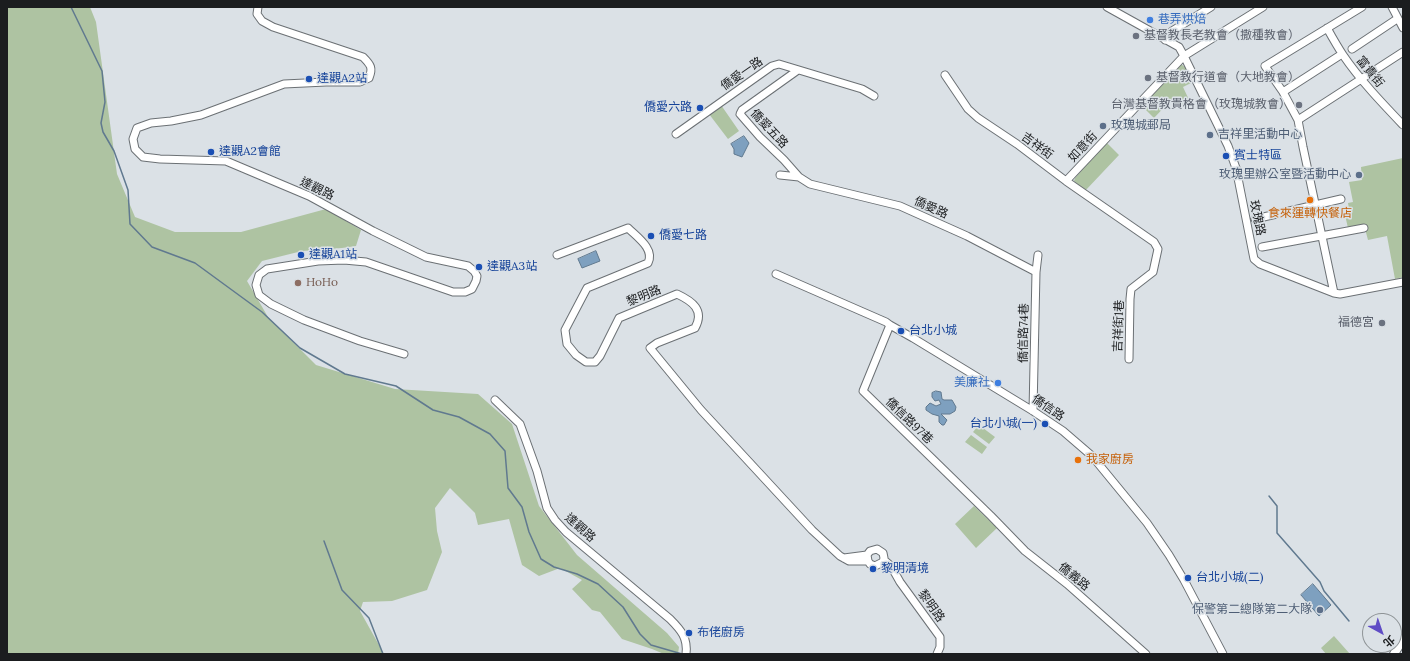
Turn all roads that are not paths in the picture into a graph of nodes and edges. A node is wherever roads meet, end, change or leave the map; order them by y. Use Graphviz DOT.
graph roads {
  1 [pos="258,7"];
  2 [pos="1107,7"];
  3 [pos="1210,7"];
  4 [pos="1262,7"];
  5 [pos="1362,7"];
  6 [pos="1392,7"];
  7 [pos="1397,19"];
  8 [pos="1327,28"];
  9 [pos="1403,28"];
  10 [pos="1166,40"];
  11 [pos="1352,49"];
  12 [pos="1403,52"];
  13 [pos="1342,54"];
  14 [pos="1184,56"];
  15 [pos="798,70"];
  16 [pos="945,75"];
  17 [pos="1361,79"];
  18 [pos="1283,92"];
  19 [pos="874,96"];
  20 [pos="1298,120"];
  21 [pos="1403,125"];
  22 [pos="676,134"];
  23 [pos="780,176"];
  24 [pos="799,177"];
  25 [pos="1066,181"];
  26 [pos="1341,199"];
  27 [pos="1315,205"];
  28 [pos="1255,218"];
  29 [pos="1364,228"];
  30 [pos="1321,235"];
  31 [pos="1148,237"];
  32 [pos="1262,247"];
  33 [pos="1038,255"];
  34 [pos="557,256"];
  35 [pos="1036,272"];
  36 [pos="776,274"];
  37 [pos="1403,282"];
  38 [pos="1334,293"];
  39 [pos="890,325"];
  40 [pos="404,354"];
  41 [pos="1129,359"];
  42 [pos="495,400"];
  43 [pos="1033,411"];
  44 [pos="991,516"];
  45 [pos="868,558"];
  46 [pos="883,562"];
  47 [pos="1403,639"];
  48 [pos="686,650"];
  49 [pos="937,654"];
  50 [pos="1146,654"];
  51 [pos="1223,654"];
  52 [pos="1394,654"];
  1 -- 40 [label="street, 達觀路"];
  2 -- 10 [label="street, 玫瑰路"];
  3 -- 10 [label="street"];
  4 -- 14 [label="street, 如意街"];
  5 -- 8 [label="street"];
  6 -- 7 [label="street"];
  7 -- 9 [label="street"];
  7 -- 11 [label="street"];
  8 -- 13 [label="street, 富貴街"];
  8 -- 18 [label="street"];
  10 -- 14 [label="street, 玫瑰路"];
  12 -- 17 [label="street"];
  13 -- 17 [label="street, 富貴街"];
  13 -- 18 [label="street"];
  14 -- 25 [label="street, 如意街"];
  14 -- 38 [label="street, 玫瑰路"];
  15 -- 19 [label="street, 僑愛一路"];
  15 -- 22 [label="street, 僑愛一路"];
  15 -- 24 [label="street, 僑愛五路"];
  16 -- 25 [label="street, 吉祥街"];
  17 -- 20 [label="street"];
  17 -- 21 [label="street, 富貴街"];
  18 -- 20 [label="street"];
  20 -- 27 [label="street"];
  23 -- 24 [label="street"];
  24 -- 35 [label="street, 僑愛路"];
  25 -- 31 [label="street, 吉祥街"];
  26 -- 27 [label="street"];
  27 -- 28 [label="street"];
  27 -- 30 [label="street"];
  29 -- 30 [label="street"];
  30 -- 32 [label="street"];
  30 -- 38 [label="street"];
  31 -- 41 [label="street, 吉祥街1巷"];
  33 -- 35 [label="street, 僑信路74巷"];
  34 -- 45 [label="street, 黎明路"];
  35 -- 43 [label="street, 僑信路74巷"];
  36 -- 39 [label="street, 僑信路"];
  37 -- 38 [label="street, 玫瑰路"];
  39 -- 43 [label="street, 僑信路"];
  39 -- 44 [label="street, 僑信路97巷"];
  42 -- 48 [label="street, 達觀路"];
  43 -- 51 [label="street, 僑信路"];
  44 -- 50 [label="street, 僑義路"];
  45 -- 46 [label="street, 黎明路"];
  45 -- 46 [label="street, 黎明路"];
  46 -- 49 [label="street, 黎明路"];
  47 -- 52 [label="street"];
}
